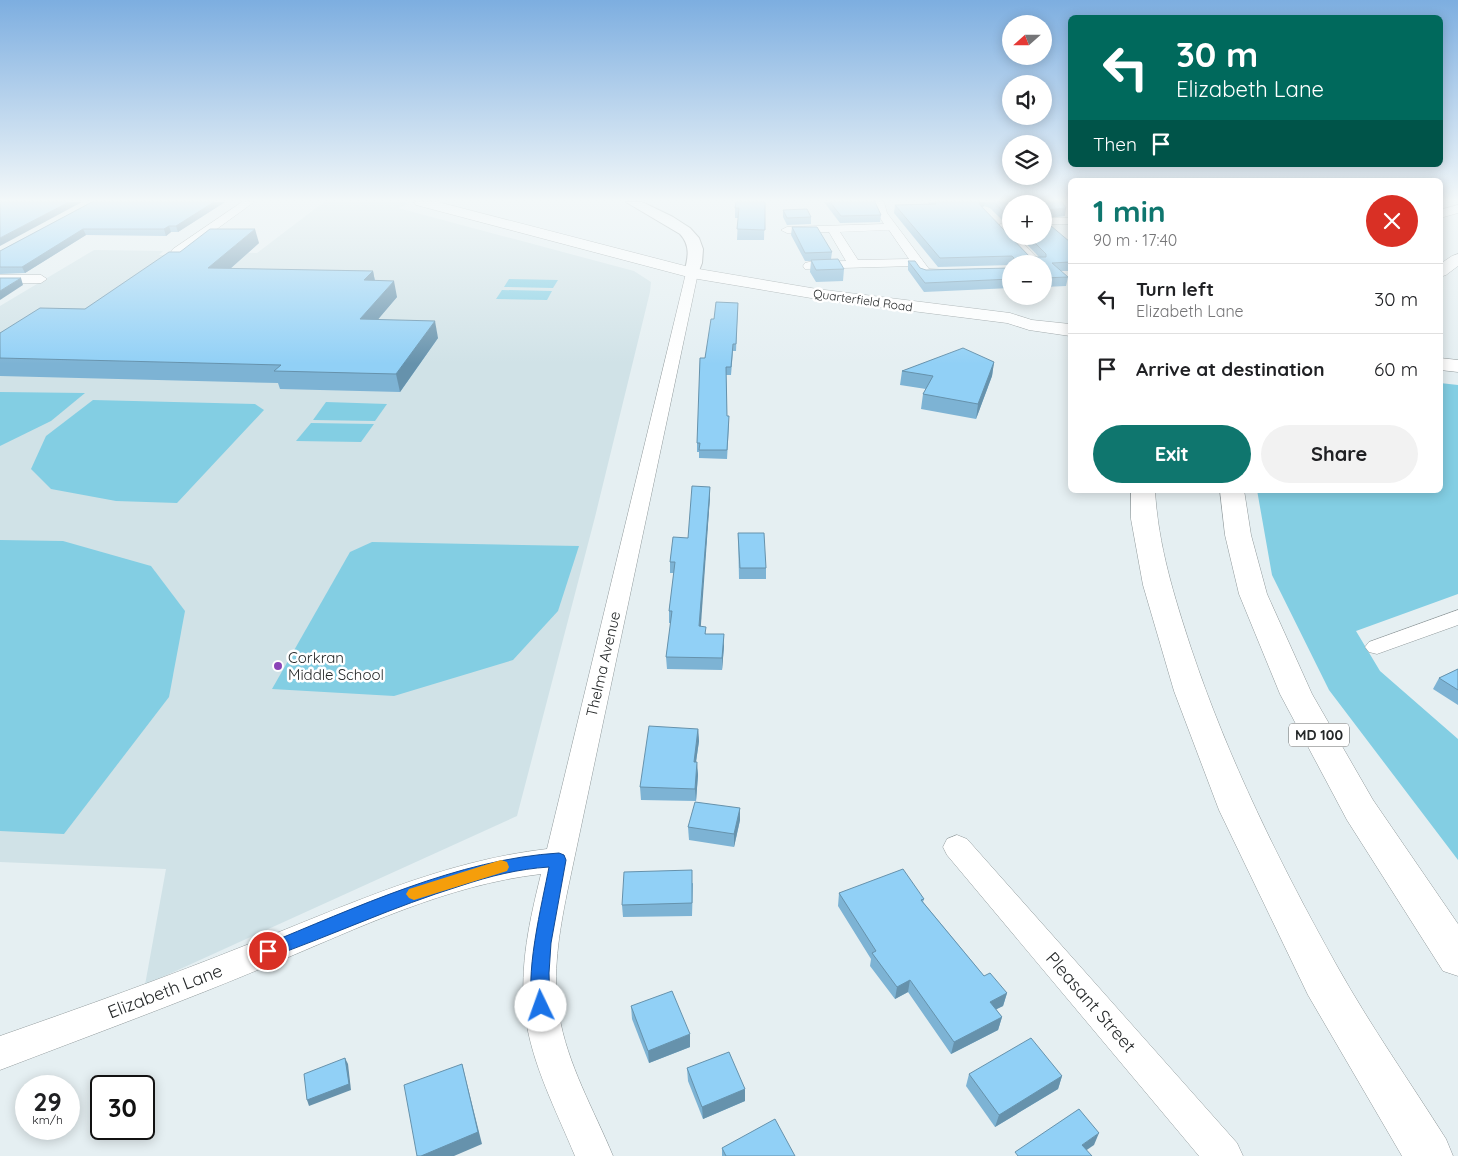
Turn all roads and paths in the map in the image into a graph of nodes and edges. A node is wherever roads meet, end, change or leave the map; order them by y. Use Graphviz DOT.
graph roads {
  1 [pos="620,256"];
  2 [pos="695,256"];
  3 [pos="849,256"];
  4 [pos="913,256"];
  5 [pos="1458,259"];
  6 [pos="917,262"];
  7 [pos="854,264"];
  8 [pos="809,266"];
  9 [pos="1443,270"];
  10 [pos="954,272"];
  11 [pos="692,273"];
  12 [pos="0,279"];
  13 [pos="42,279"];
  14 [pos="1010,318"];
  15 [pos="1068,319"];
  16 [pos="1068,330"];
  17 [pos="1443,364"];
  18 [pos="1458,366"];
  19 [pos="1443,374"];
  20 [pos="1458,376"];
  21 [pos="1143,493"];
  22 [pos="1232,493"];
  23 [pos="1458,617"];
  24 [pos="1377,647"];
  25 [pos="1360,810"];
  26 [pos="957,847"];
  27 [pos="559,860"];
  28 [pos="1458,937"];
  29 [pos="1458,958"];
  30 [pos="0,1053"];
  31 [pos="594,1156"];
  32 [pos="1224,1156"];
  33 [pos="1429,1156"];
  1 -- 11 [label="main road, Quarterfield Road"];
  2 -- 11 [label="street, Thelma Avenue"];
  3 -- 7 [label="street"];
  4 -- 6 [label="street"];
  5 -- 9 [label="main road"];
  6 -- 7 [label="street"];
  6 -- 10 [label="street"];
  7 -- 8 [label="street"];
  11 -- 14 [label="main road, Quarterfield Road"];
  11 -- 27 [label="street, Thelma Avenue"];
  12 -- 13 [label="street"];
  14 -- 15 [label="main road, Quarterfield Road"];
  14 -- 16 [label="main road, Quarterfield Road"];
  17 -- 18 [label="main road"];
  19 -- 20 [label="main road"];
  21 -- 33 [label="main road"];
  22 -- 25 [label="main road, MD 100"];
  23 -- 24 [label="street"];
  25 -- 28 [label="main road"];
  25 -- 29 [label="main road, MD 100"];
  26 -- 32 [label="street, Pleasant Street"];
  27 -- 30 [label="street, Elizabeth Lane"];
  27 -- 31 [label="street, Thelma Avenue"];
}
